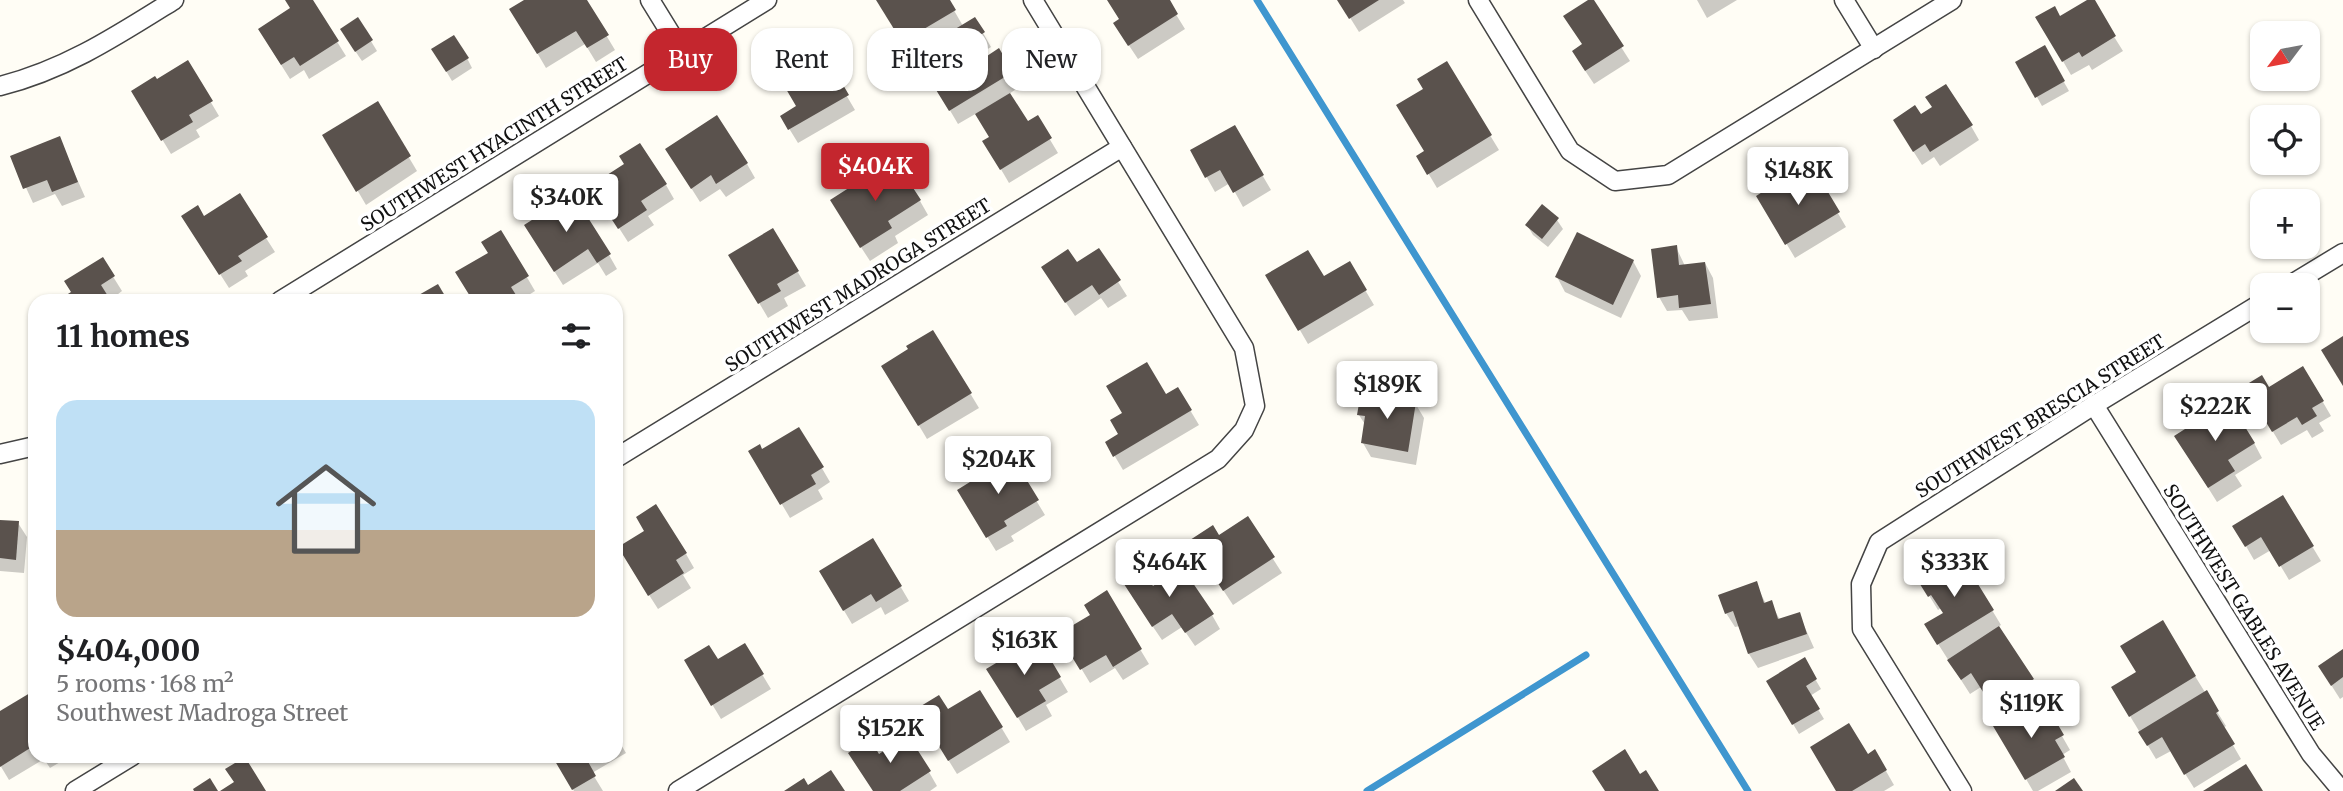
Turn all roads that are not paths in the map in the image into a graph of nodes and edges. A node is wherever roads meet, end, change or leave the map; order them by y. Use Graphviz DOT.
graph roads {
  1 [pos="174,0"];
  2 [pos="650,0"];
  3 [pos="767,0"];
  4 [pos="1033,0"];
  5 [pos="1478,0"];
  6 [pos="1844,0"];
  7 [pos="1952,0"];
  8 [pos="667,28"];
  9 [pos="721,28"];
  10 [pos="1874,49"];
  11 [pos="644,75"];
  12 [pos="0,86"];
  13 [pos="1122,147"];
  14 [pos="2343,253"];
  15 [pos="2310,273"];
  16 [pos="290,294"];
  17 [pos="2250,310"];
  18 [pos="2094,405"];
  19 [pos="28,448"];
  20 [pos="0,454"];
  21 [pos="623,454"];
  22 [pos="121,763"];
  23 [pos="75,791"];
  24 [pos="678,791"];
  25 [pos="1962,791"];
  26 [pos="2342,791"];
  1 -- 12 [label="street"];
  2 -- 8 [label="street"];
  3 -- 9 [label="street, SOUTHWEST HYACINTH STREET"];
  4 -- 13 [label="street"];
  5 -- 10 [label="street"];
  6 -- 10 [label="street"];
  7 -- 10 [label="street"];
  11 -- 16 [label="street, SOUTHWEST HYACINTH STREET"];
  13 -- 21 [label="street, SOUTHWEST MADROGA STREET"];
  13 -- 24 [label="street"];
  14 -- 15 [label="street"];
  17 -- 18 [label="street, SOUTHWEST BRESCIA STREET"];
  18 -- 25 [label="street, SOUTHWEST BRESCIA STREET"];
  18 -- 26 [label="street, SOUTHWEST GABLES AVENUE"];
  19 -- 20 [label="street"];
  22 -- 23 [label="street"];
}
